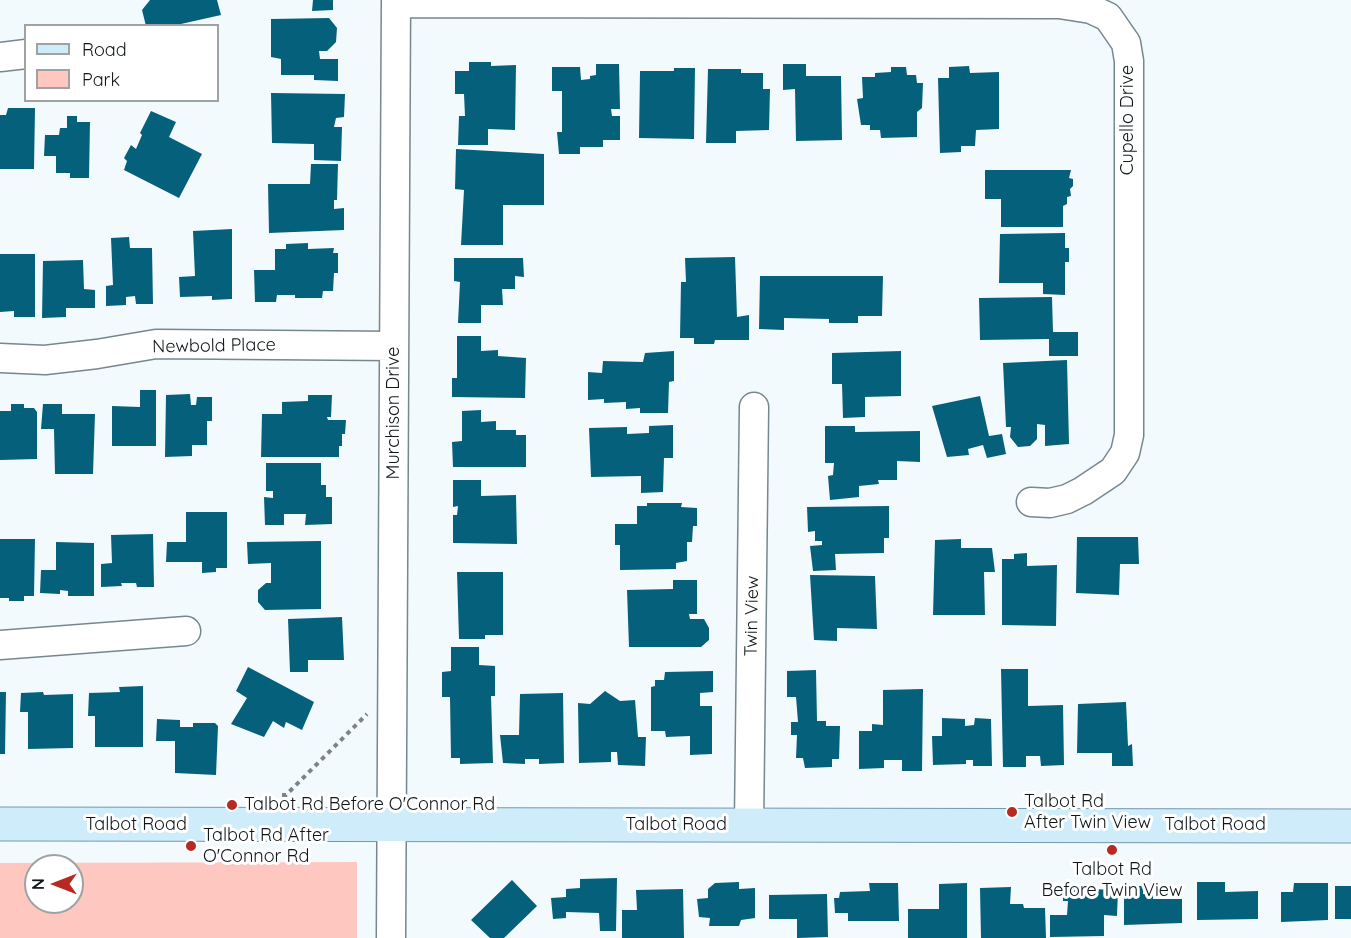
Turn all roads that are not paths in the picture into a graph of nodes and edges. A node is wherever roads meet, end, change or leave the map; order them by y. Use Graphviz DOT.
graph roads {
  1 [pos="396,1"];
  2 [pos="24,54"];
  3 [pos="0,57"];
  4 [pos="394,346"];
  5 [pos="0,358"];
  6 [pos="754,407"];
  7 [pos="1031,502"];
  8 [pos="186,631"];
  9 [pos="0,645"];
  10 [pos="0,824"];
  11 [pos="749,825"];
  12 [pos="391,826"];
  13 [pos="1351,826"];
  14 [pos="391,938"];
  1 -- 4 [label="street, Murchison Drive"];
  1 -- 7 [label="street, Cupello Drive"];
  2 -- 3 [label="street"];
  4 -- 5 [label="street, Newbold Place"];
  4 -- 12 [label="street, Murchison Drive"];
  6 -- 11 [label="street, Twin View"];
  8 -- 9 [label="street"];
  10 -- 12 [label="main road, Talbot Road"];
  11 -- 12 [label="main road, Talbot Road"];
  11 -- 13 [label="main road, Talbot Road"];
  12 -- 14 [label="street, Murchison Drive"];
}
